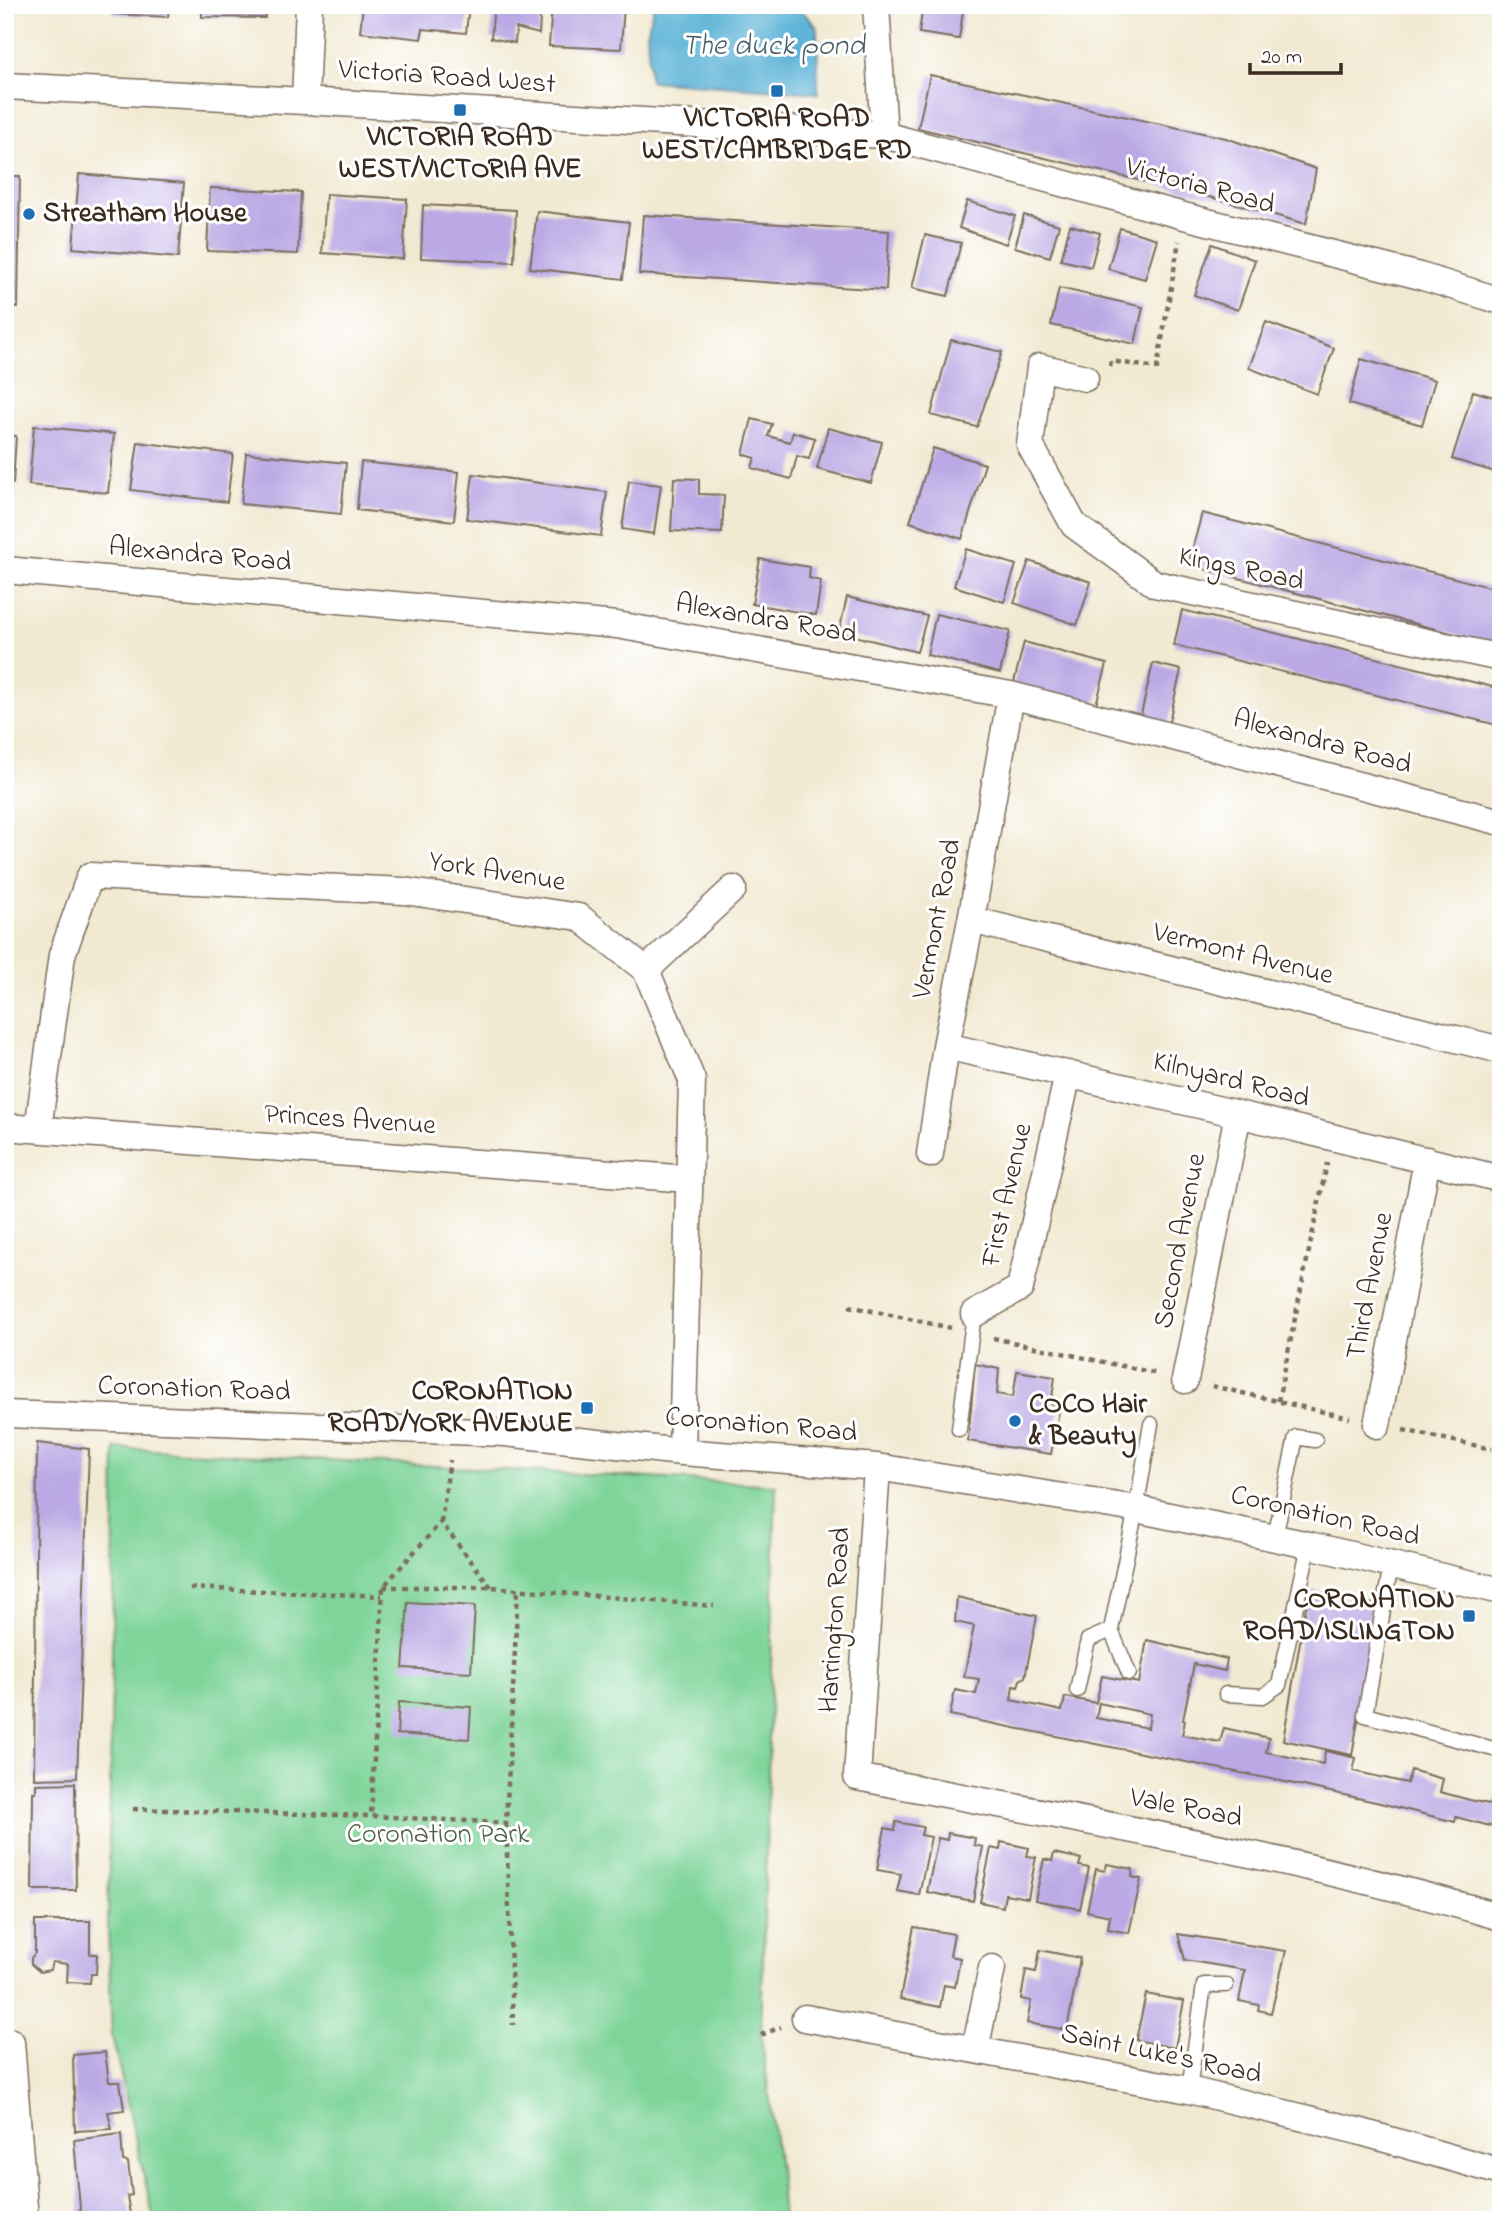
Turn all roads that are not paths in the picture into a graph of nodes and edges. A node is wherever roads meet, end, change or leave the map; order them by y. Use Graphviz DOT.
graph roads {
  1 [pos="309,5"];
  2 [pos="876,5"];
  3 [pos="5,86"];
  4 [pos="305,101"];
  5 [pos="884,135"];
  6 [pos="1501,301"];
  7 [pos="1085,378"];
  8 [pos="5,570"];
  9 [pos="1501,658"];
  10 [pos="1011,695"];
  11 [pos="1501,822"];
  12 [pos="733,889"];
  13 [pos="971,920"];
  14 [pos="646,970"];
  15 [pos="946,1046"];
  16 [pos="1501,1050"];
  17 [pos="1068,1074"];
  18 [pos="1238,1114"];
  19 [pos="5,1127"];
  20 [pos="37,1129"];
  21 [pos="930,1154"];
  22 [pos="1427,1160"];
  23 [pos="689,1179"];
  24 [pos="1501,1179"];
  25 [pos="974,1314"];
  26 [pos="1185,1380"];
  27 [pos="5,1414"];
  28 [pos="1151,1424"];
  29 [pos="1377,1424"];
  30 [pos="959,1429"];
  31 [pos="1315,1440"];
  32 [pos="682,1452"];
  33 [pos="877,1466"];
  34 [pos="1136,1509"];
  35 [pos="1275,1537"];
  36 [pos="1309,1545"];
  37 [pos="1391,1564"];
  38 [pos="1501,1591"];
  39 [pos="1111,1630"];
  40 [pos="1129,1673"];
  41 [pos="1077,1690"];
  42 [pos="1226,1694"];
  43 [pos="1501,1751"];
  44 [pos="857,1777"];
  45 [pos="1501,1917"];
  46 [pos="992,1968"];
  47 [pos="1226,1985"];
  48 [pos="805,2018"];
  49 [pos="8,2042"];
  50 [pos="975,2050"];
  51 [pos="1189,2090"];
  52 [pos="1501,2172"];
  53 [pos="25,2220"];
  1 -- 4 [label="street"];
  2 -- 5 [label="street"];
  3 -- 4 [label="street, Victoria Road West"];
  4 -- 5 [label="street, Victoria Road West"];
  5 -- 6 [label="street, Victoria Road"];
  7 -- 9 [label="street, Kings Road"];
  8 -- 10 [label="street, Alexandra Road"];
  10 -- 11 [label="street, Alexandra Road"];
  10 -- 13 [label="street, Vermont Road"];
  12 -- 14 [label="street"];
  13 -- 15 [label="street, Vermont Road"];
  13 -- 16 [label="street, Vermont Avenue"];
  14 -- 20 [label="street, York Avenue"];
  14 -- 23 [label="street, York Avenue"];
  15 -- 17 [label="street, Kilnyard Road"];
  15 -- 21 [label="street, Vermont Road"];
  17 -- 18 [label="street, Kilnyard Road"];
  17 -- 25 [label="street, First Avenue"];
  18 -- 22 [label="street, Kilnyard Road"];
  18 -- 26 [label="street, Second Avenue"];
  19 -- 20 [label="street, Princes Avenue"];
  20 -- 23 [label="street, Princes Avenue"];
  22 -- 24 [label="street, Kilnyard Road"];
  22 -- 29 [label="street, Third Avenue"];
  23 -- 32 [label="street, York Avenue"];
  25 -- 30 [label="lane, First Avenue"];
  27 -- 32 [label="street, Coronation Road"];
  28 -- 34 [label="lane"];
  31 -- 35 [label="lane"];
  32 -- 33 [label="street, Coronation Road"];
  33 -- 34 [label="street, Coronation Road"];
  33 -- 44 [label="street, Harrington Road"];
  34 -- 35 [label="street, Coronation Road"];
  34 -- 39 [label="lane"];
  35 -- 36 [label="street, Coronation Road"];
  36 -- 37 [label="street, Coronation Road"];
  36 -- 42 [label="lane"];
  37 -- 38 [label="street, Coronation Road"];
  37 -- 43 [label="lane"];
  39 -- 40 [label="lane"];
  39 -- 41 [label="lane"];
  44 -- 45 [label="street, Vale Road"];
  46 -- 50 [label="street"];
  47 -- 51 [label="lane"];
  48 -- 50 [label="street, Saint Luke's Road"];
  49 -- 53 [label="street"];
  50 -- 51 [label="street, Saint Luke's Road"];
  51 -- 52 [label="street, Saint Luke's Road"];
}
